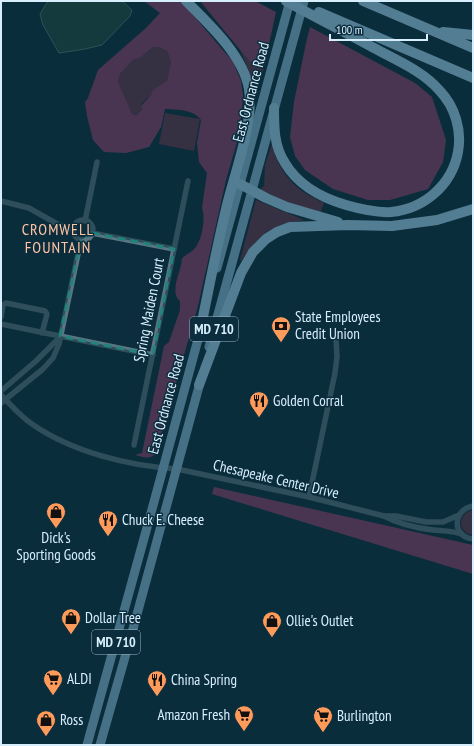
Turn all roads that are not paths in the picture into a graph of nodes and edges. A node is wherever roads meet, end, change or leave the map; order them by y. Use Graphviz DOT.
graph roads {
  1 [pos="186,1"];
  2 [pos="286,1"];
  3 [pos="290,1"];
  4 [pos="293,1"];
  5 [pos="304,1"];
  6 [pos="363,1"];
  7 [pos="431,30"];
  8 [pos="473,35"];
  9 [pos="473,48"];
  10 [pos="473,78"];
  11 [pos="274,108"];
  12 [pos="97,162"];
  13 [pos="188,181"];
  14 [pos="240,184"];
  15 [pos="251,190"];
  16 [pos="1,201"];
  17 [pos="473,209"];
  18 [pos="85,221"];
  19 [pos="348,225"];
  20 [pos="73,229"];
  21 [pos="92,233"];
  22 [pos="81,240"];
  23 [pos="174,249"];
  24 [pos="1,316"];
  25 [pos="1,324"];
  26 [pos="201,328"];
  27 [pos="42,333"];
  28 [pos="60,336"];
  29 [pos="336,340"];
  30 [pos="153,355"];
  31 [pos="199,385"];
  32 [pos="1,391"];
  33 [pos="2,399"];
  34 [pos="134,445"];
  35 [pos="163,468"];
  36 [pos="177,469"];
  37 [pos="309,497"];
  38 [pos="473,506"];
  39 [pos="459,515"];
  40 [pos="384,516"];
  41 [pos="462,534"];
  42 [pos="473,539"];
  43 [pos="87,745"];
  44 [pos="100,745"];
  1 -- 26 [label="highway"];
  2 -- 11 [label="highway"];
  3 -- 14 [label="main road, East Ordnance Road / MD 710"];
  4 -- 10 [label="highway"];
  5 -- 11 [label="main road, East Ordnance Road / MD 710"];
  6 -- 7 [label="highway"];
  7 -- 8 [label="highway"];
  7 -- 9 [label="highway"];
  11 -- 15 [label="main road, East Ordnance Road / MD 710"];
  12 -- 18 [label="street"];
  13 -- 23 [label="street, Spring Maiden Court"];
  14 -- 15 [label="highway"];
  14 -- 26 [label="main road, East Ordnance Road / MD 710"];
  15 -- 19 [label="highway"];
  15 -- 31 [label="main road, East Ordnance Road / MD 710"];
  16 -- 20 [label="street"];
  17 -- 19 [label="highway"];
  18 -- 20 [label="street"];
  18 -- 21 [label="street"];
  19 -- 31 [label="highway"];
  20 -- 22 [label="street"];
  21 -- 22 [label="street"];
  21 -- 23 [label="street"];
  22 -- 28 [label="street"];
  23 -- 30 [label="street, Spring Maiden Court"];
  24 -- 27 [label="street"];
  25 -- 27 [label="street"];
  26 -- 35 [label="main road, East Ordnance Road / MD 710"];
  27 -- 28 [label="street"];
  28 -- 30 [label="street"];
  28 -- 32 [label="street"];
  28 -- 33 [label="street"];
  29 -- 37 [label="street"];
  30 -- 34 [label="street, Spring Maiden Court"];
  31 -- 36 [label="main road, East Ordnance Road / MD 710"];
  33 -- 35 [label="street, Chesapeake Center Drive"];
  35 -- 36 [label="street, Chesapeake Center Drive"];
  35 -- 43 [label="main road, East Ordnance Road / MD 710"];
  36 -- 37 [label="street, Chesapeake Center Drive"];
  36 -- 44 [label="main road, East Ordnance Road / MD 710"];
  37 -- 40 [label="street, Chesapeake Center Drive"];
  38 -- 39 [label="street"];
  39 -- 40 [label="street"];
  39 -- 41 [label="street"];
  40 -- 41 [label="street"];
  41 -- 42 [label="street"];
}
